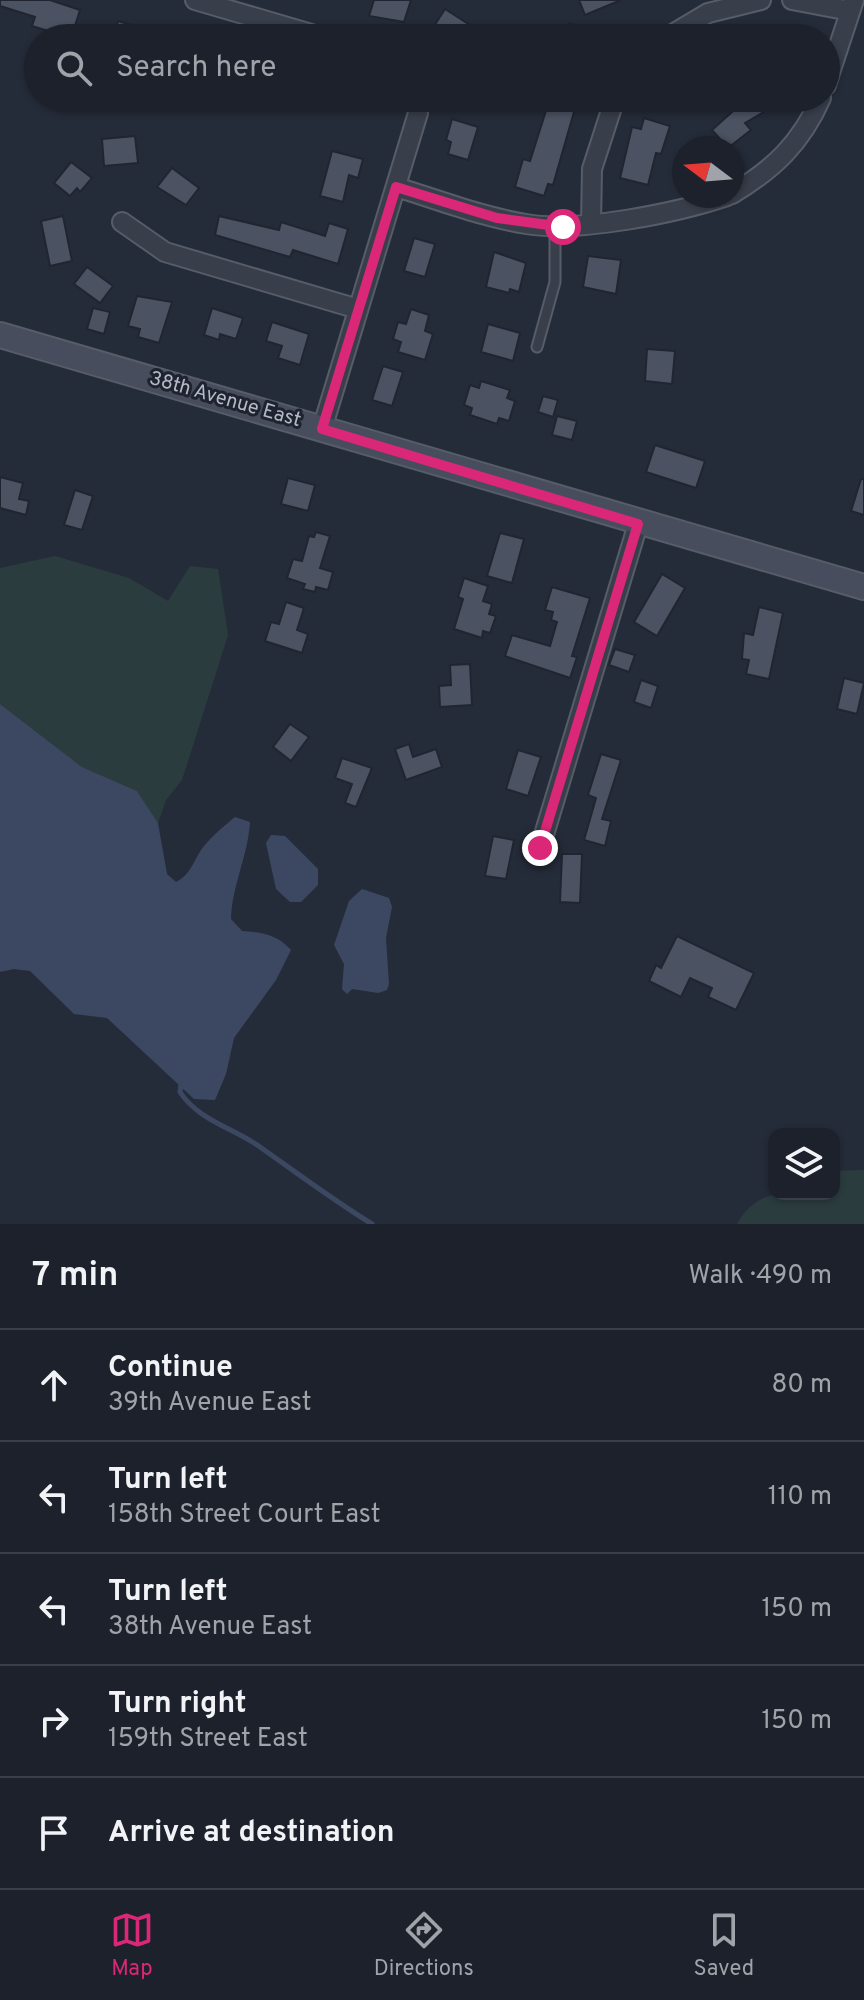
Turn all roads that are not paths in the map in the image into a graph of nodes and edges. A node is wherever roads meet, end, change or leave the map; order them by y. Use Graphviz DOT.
graph roads {
  1 [pos="195,0"];
  2 [pos="761,0"];
  3 [pos="792,0"];
  4 [pos="852,6"];
  5 [pos="277,24"];
  6 [pos="690,24"];
  7 [pos="840,42"];
  8 [pos="418,112"];
  9 [pos="610,112"];
  10 [pos="814,112"];
  11 [pos="744,186"];
  12 [pos="396,187"];
  13 [pos="685,208"];
  14 [pos="122,222"];
  15 [pos="591,223"];
  16 [pos="555,227"];
  17 [pos="358,309"];
  18 [pos="0,335"];
  19 [pos="537,347"];
  20 [pos="322,429"];
  21 [pos="638,524"];
  22 [pos="864,587"];
  23 [pos="540,848"];
  1 -- 5 [label="street"];
  2 -- 6 [label="street"];
  3 -- 4 [label="street"];
  4 -- 7 [label="street"];
  8 -- 12 [label="street"];
  9 -- 15 [label="street"];
  10 -- 11 [label="street"];
  12 -- 16 [label="street"];
  12 -- 17 [label="street"];
  13 -- 15 [label="street"];
  14 -- 17 [label="street"];
  15 -- 16 [label="street"];
  16 -- 19 [label="lane"];
  17 -- 20 [label="street"];
  18 -- 20 [label="street, 38th Avenue East"];
  20 -- 21 [label="street, 38th Avenue East"];
  21 -- 22 [label="street, 38th Avenue East"];
  21 -- 23 [label="street"];
}
